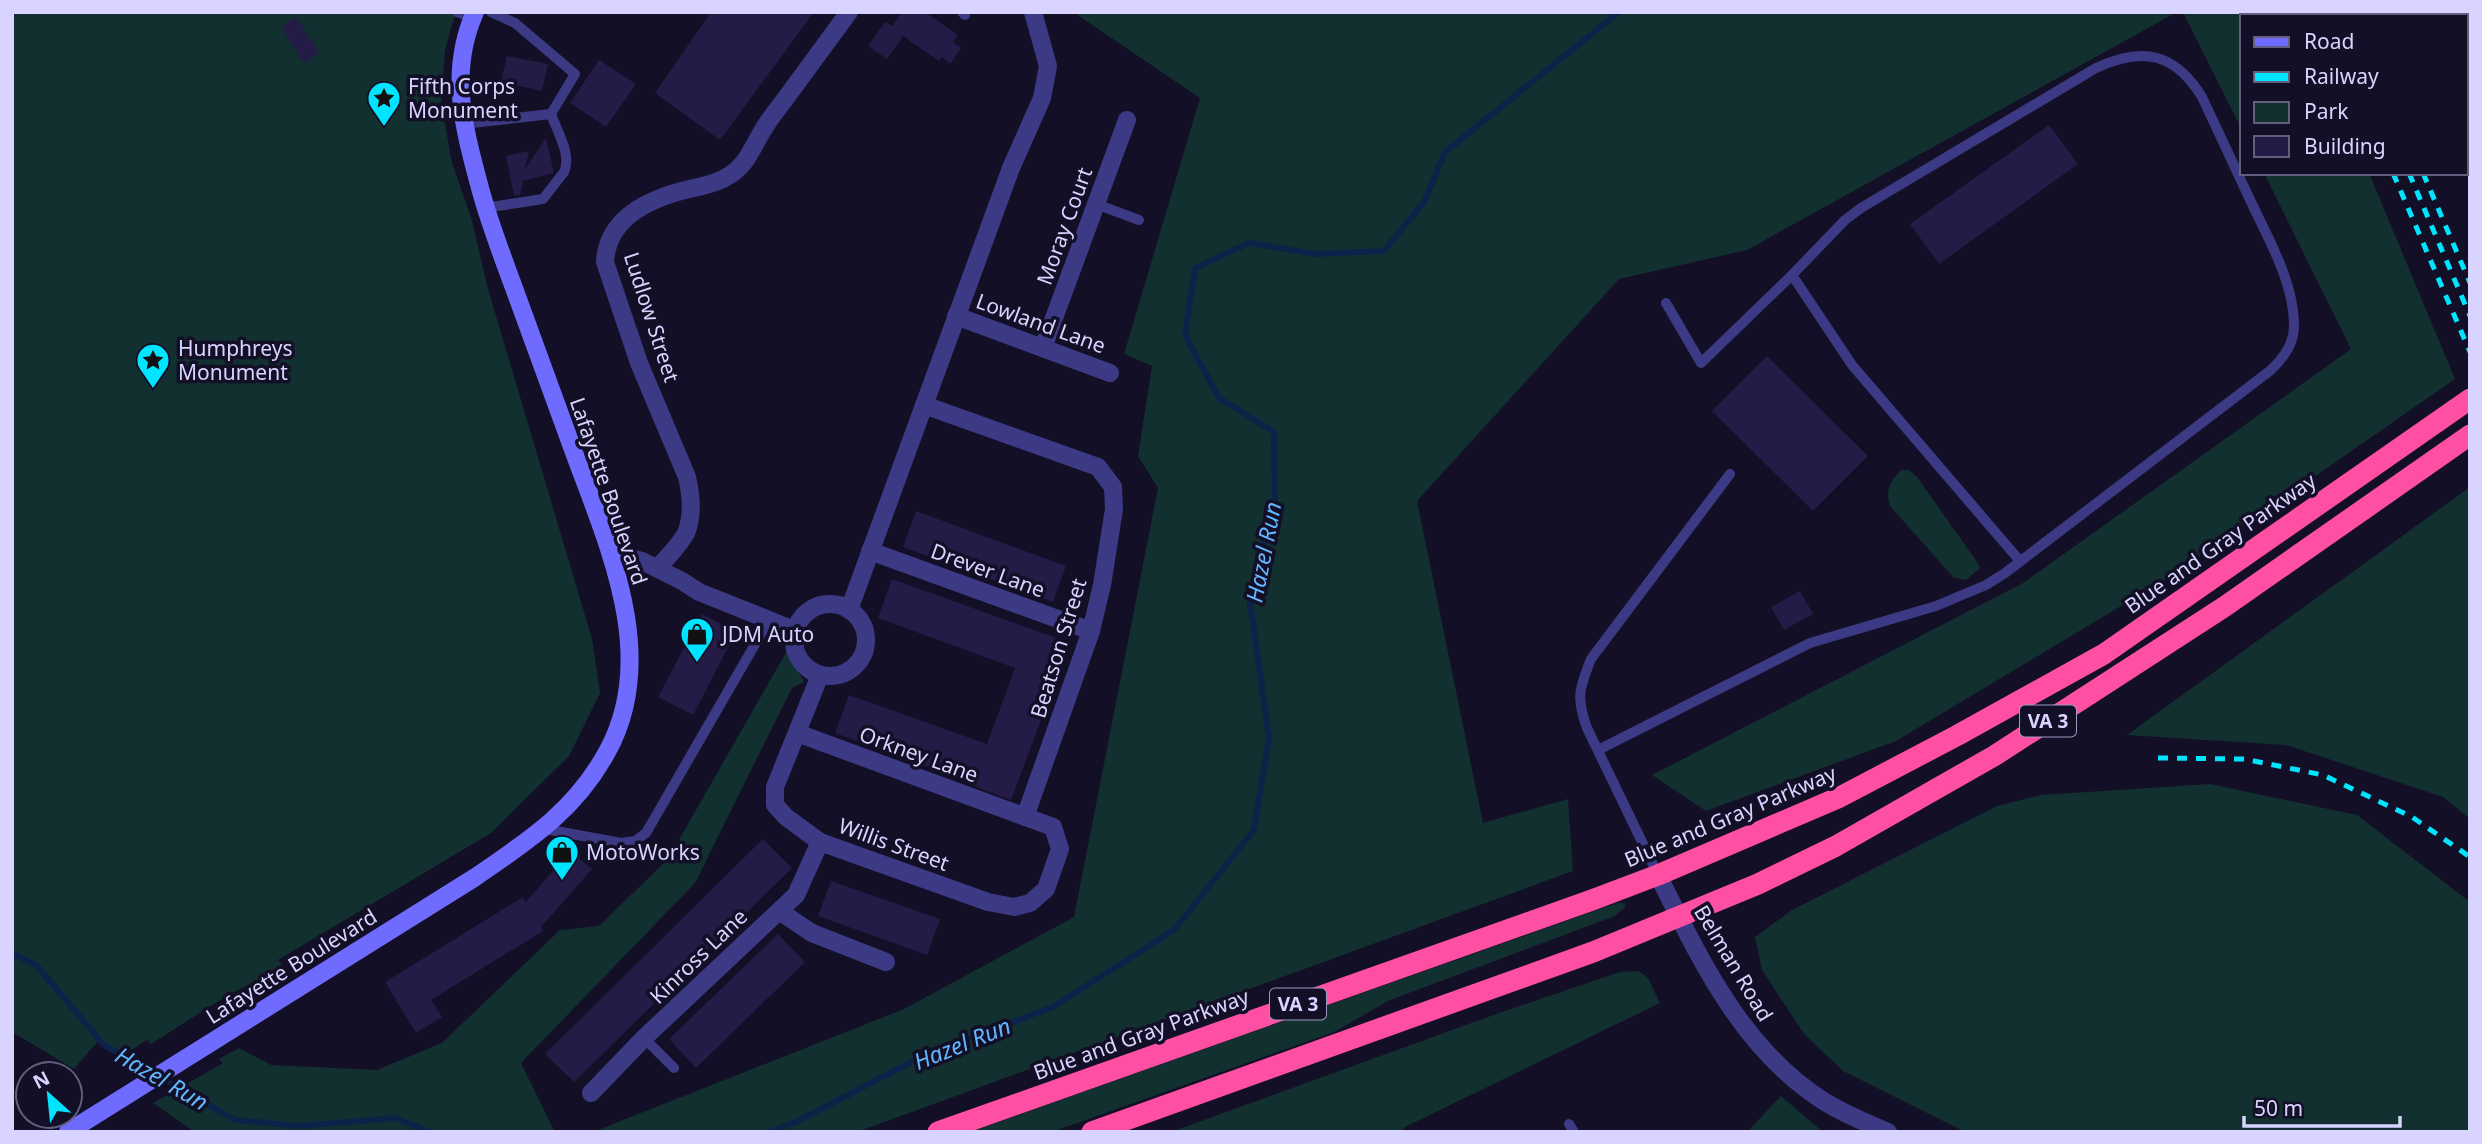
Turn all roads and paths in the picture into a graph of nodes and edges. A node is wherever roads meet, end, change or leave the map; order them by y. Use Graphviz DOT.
graph roads {
  1 [pos="491,12"];
  2 [pos="849,12"];
  3 [pos="1033,12"];
  4 [pos="468,14"];
  5 [pos="551,114"];
  6 [pos="1127,120"];
  7 [pos="463,124"];
  8 [pos="1096,204"];
  9 [pos="485,208"];
  10 [pos="1139,220"];
  11 [pos="1792,275"];
  12 [pos="1666,303"];
  13 [pos="957,316"];
  14 [pos="1043,348"];
  15 [pos="1110,373"];
  16 [pos="2470,399"];
  17 [pos="924,405"];
  18 [pos="2470,435"];
  19 [pos="1730,474"];
  20 [pos="870,551"];
  21 [pos="611,553"];
  22 [pos="2020,561"];
  23 [pos="658,568"];
  24 [pos="849,610"];
  25 [pos="769,620"];
  26 [pos="794,630"];
  27 [pos="1091,631"];
  28 [pos="820,675"];
  29 [pos="797,733"];
  30 [pos="1598,750"];
  31 [pos="1025,817"];
  32 [pos="545,829"];
  33 [pos="820,842"];
  34 [pos="1658,875"];
  35 [pos="779,911"];
  36 [pos="1679,918"];
  37 [pos="886,962"];
  38 [pos="644,1038"];
  39 [pos="674,1068"];
  40 [pos="591,1093"];
  41 [pos="68,1132"];
  42 [pos="938,1132"];
  43 [pos="1092,1132"];
  44 [pos="1888,1132"];
  1 -- 5 [label="lane"];
  2 -- 23 [label="street, Ludlow Street"];
  3 -- 13 [label="street"];
  4 -- 7 [label="main road, Lafayette Boulevard"];
  5 -- 7 [label="lane"];
  5 -- 9 [label="lane"];
  6 -- 8 [label="street, Moray Court"];
  7 -- 9 [label="main road, Lafayette Boulevard"];
  8 -- 10 [label="lane"];
  8 -- 14 [label="street, Moray Court"];
  9 -- 21 [label="main road, Lafayette Boulevard"];
  11 -- 12 [label="lane"];
  11 -- 22 [label="lane"];
  11 -- 22 [label="lane"];
  13 -- 14 [label="street, Lowland Lane"];
  13 -- 17 [label="street"];
  14 -- 15 [label="street, Lowland Lane"];
  16 -- 34 [label="highway, Blue and Gray Parkway / VA 3"];
  17 -- 20 [label="street"];
  17 -- 27 [label="street, Beatson Street"];
  18 -- 36 [label="highway, VA 3"];
  19 -- 30 [label="lane"];
  20 -- 24 [label="street"];
  20 -- 27 [label="street, Drever Lane"];
  21 -- 23 [label="street"];
  21 -- 32 [label="main road, Lafayette Boulevard"];
  22 -- 30 [label="lane"];
  23 -- 25 [label="street"];
  24 -- 26 [label="street"];
  24 -- 28 [label="street"];
  25 -- 26 [label="street"];
  25 -- 32 [label="lane"];
  26 -- 28 [label="street"];
  27 -- 31 [label="street, Beatson Street"];
  28 -- 29 [label="street, Willis Street"];
  29 -- 31 [label="street, Orkney Lane"];
  29 -- 33 [label="street, Willis Street"];
  30 -- 34 [label="lane"];
  31 -- 33 [label="street, Willis Street"];
  32 -- 41 [label="main road, Lafayette Boulevard"];
  33 -- 35 [label="street, Kinross Lane"];
  34 -- 36 [label="street, Belman Road"];
  34 -- 42 [label="highway, Blue and Gray Parkway / VA 3"];
  35 -- 37 [label="street"];
  35 -- 38 [label="street, Kinross Lane"];
  36 -- 43 [label="highway, VA 3"];
  36 -- 44 [label="street, Belman Road"];
  38 -- 39 [label="lane"];
  38 -- 40 [label="street, Kinross Lane"];
}
